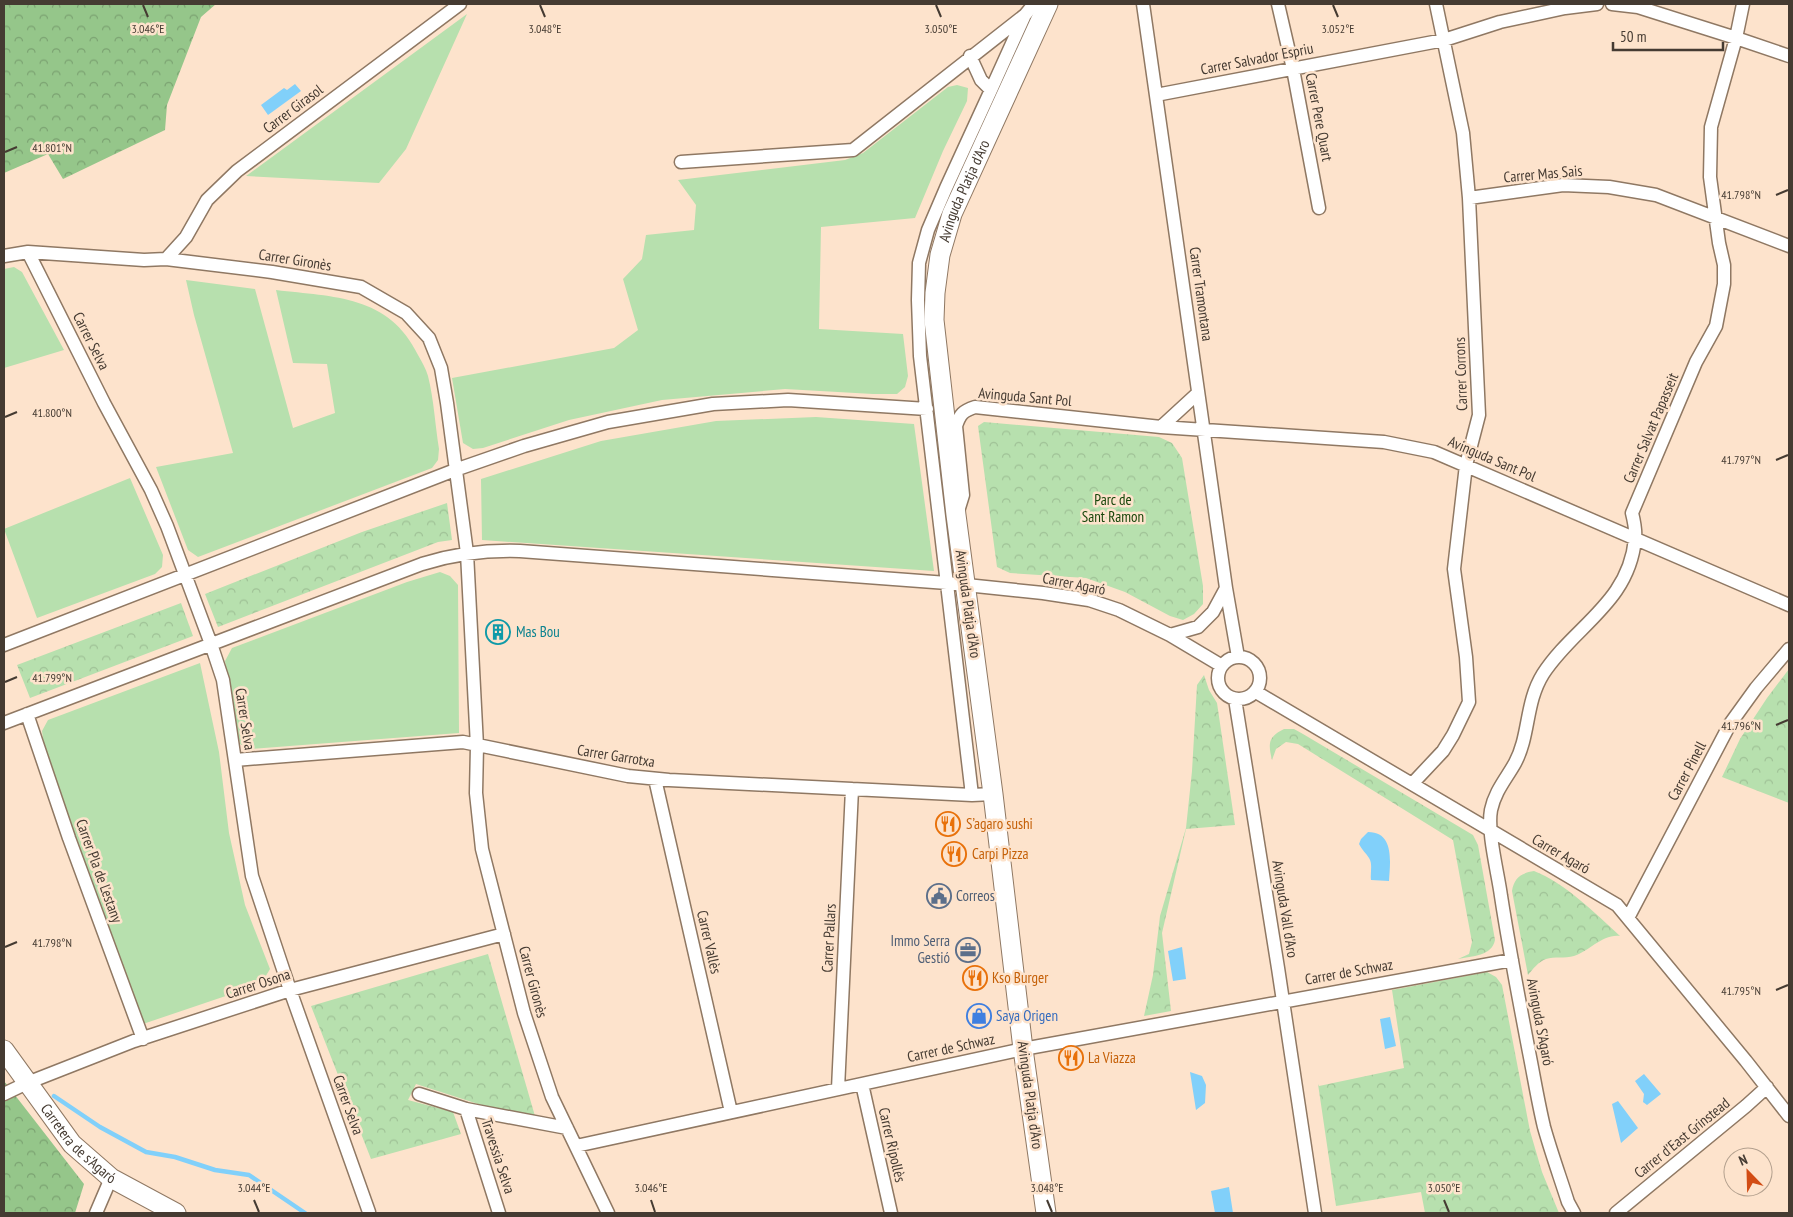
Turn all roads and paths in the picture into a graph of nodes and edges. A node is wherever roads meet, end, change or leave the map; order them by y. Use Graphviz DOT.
graph roads {
  1 [pos="460,4"];
  2 [pos="1278,4"];
  3 [pos="1436,4"];
  4 [pos="1597,4"];
  5 [pos="1612,4"];
  6 [pos="1743,4"];
  7 [pos="1045,6"];
  8 [pos="1142,7"];
  9 [pos="1025,15"];
  10 [pos="1736,38"];
  11 [pos="1444,40"];
  12 [pos="970,56"];
  13 [pos="1789,56"];
  14 [pos="1293,69"];
  15 [pos="991,90"];
  16 [pos="1156,95"];
  17 [pos="680,162"];
  18 [pos="1469,198"];
  19 [pos="1319,208"];
  20 [pos="1715,217"];
  21 [pos="1789,246"];
  22 [pos="28,252"];
  23 [pos="4,256"];
  24 [pos="166,259"];
  25 [pos="1198,393"];
  26 [pos="927,409"];
  27 [pos="1160,427"];
  28 [pos="1203,428"];
  29 [pos="1466,466"];
  30 [pos="455,470"];
  31 [pos="956,515"];
  32 [pos="1636,538"];
  33 [pos="467,553"];
  34 [pos="186,575"];
  35 [pos="947,583"];
  36 [pos="966,585"];
  37 [pos="1226,588"];
  38 [pos="1789,605"];
  39 [pos="1170,635"];
  40 [pos="211,644"];
  41 [pos="4,645"];
  42 [pos="1789,649"];
  43 [pos="1238,657"];
  44 [pos="1222,666"];
  45 [pos="1256,692"];
  46 [pos="1235,699"];
  47 [pos="26,714"];
  48 [pos="4,723"];
  49 [pos="477,746"];
  50 [pos="235,760"];
  51 [pos="655,779"];
  52 [pos="1412,784"];
  53 [pos="852,789"];
  54 [pos="993,794"];
  55 [pos="972,795"];
  56 [pos="1491,832"];
  57 [pos="1628,918"];
  58 [pos="504,934"];
  59 [pos="1512,960"];
  60 [pos="290,990"];
  61 [pos="1283,1002"];
  62 [pos="143,1039"];
  63 [pos="1023,1049"];
  64 [pos="4,1050"];
  65 [pos="27,1083"];
  66 [pos="862,1084"];
  67 [pos="1767,1087"];
  68 [pos="838,1089"];
  69 [pos="4,1094"];
  70 [pos="419,1094"];
  71 [pos="466,1110"];
  72 [pos="731,1112"];
  73 [pos="1789,1116"];
  74 [pos="567,1128"];
  75 [pos="576,1146"];
  76 [pos="111,1178"];
  77 [pos="369,1212"];
  78 [pos="96,1213"];
  79 [pos="176,1213"];
  80 [pos="499,1213"];
  81 [pos="608,1213"];
  82 [pos="891,1213"];
  83 [pos="1046,1213"];
  84 [pos="1314,1213"];
  85 [pos="1574,1213"];
  86 [pos="1616,1213"];
  1 -- 24 [label="street, Carrer Girasol"];
  2 -- 14 [label="street, Carrer Pere Quart"];
  3 -- 11 [label="street, Carrer Corrons"];
  4 -- 11 [label="street, Carrer Salvador Espriu"];
  5 -- 10 [label="street"];
  6 -- 10 [label="street, Carrer Salvat Papasseit"];
  7 -- 9 [label="street"];
  7 -- 31 [label="main road, Avinguda Platja d'Aro"];
  8 -- 16 [label="street, Carrer Tramontana"];
  9 -- 12 [label="street"];
  9 -- 15 [label="street"];
  10 -- 13 [label="street"];
  10 -- 20 [label="street, Carrer Salvat Papasseit"];
  11 -- 14 [label="street, Carrer Salvador Espriu"];
  11 -- 18 [label="street, Carrer Corrons"];
  12 -- 15 [label="street"];
  12 -- 17 [label="street"];
  14 -- 16 [label="street, Carrer Salvador Espriu"];
  14 -- 19 [label="street, Carrer Pere Quart"];
  15 -- 26 [label="street"];
  16 -- 25 [label="street, Carrer Tramontana"];
  18 -- 20 [label="street, Carrer Mas Sais"];
  18 -- 29 [label="street, Carrer Corrons"];
  20 -- 21 [label="street, Carrer Mas Sais"];
  20 -- 32 [label="street, Carrer Salvat Papasseit"];
  22 -- 23 [label="street, Carrer Gironès"];
  22 -- 24 [label="street, Carrer Gironès"];
  22 -- 34 [label="street, Carrer Selva"];
  24 -- 30 [label="street, Carrer Gironès"];
  25 -- 27 [label="street"];
  25 -- 28 [label="street, Carrer Tramontana"];
  26 -- 30 [label="street"];
  26 -- 35 [label="street"];
  27 -- 28 [label="street, Avinguda Sant Pol"];
  27 -- 31 [label="street, Avinguda Sant Pol"];
  28 -- 29 [label="street, Avinguda Sant Pol"];
  28 -- 37 [label="street, Carrer Tramontana"];
  29 -- 32 [label="street, Avinguda Sant Pol"];
  29 -- 52 [label="street, Carrer Corrons"];
  30 -- 33 [label="street, Carrer Gironès"];
  30 -- 34 [label="street"];
  31 -- 36 [label="main road, Avinguda Platja d'Aro"];
  32 -- 38 [label="street, Avinguda Sant Pol"];
  32 -- 56 [label="street, Carrer Salvat Papasseit"];
  33 -- 35 [label="street, Carrer Agaró"];
  33 -- 40 [label="street, Carrer Agaró"];
  33 -- 49 [label="street, Carrer Gironès"];
  34 -- 40 [label="street, Carrer Selva"];
  34 -- 41 [label="street"];
  35 -- 36 [label="street, Carrer Agaró"];
  35 -- 55 [label="street"];
  36 -- 39 [label="street, Carrer Agaró"];
  36 -- 54 [label="main road, Avinguda Platja d'Aro"];
  37 -- 39 [label="street"];
  37 -- 43 [label="street, Carrer Tramontana"];
  39 -- 44 [label="street, Carrer Agaró"];
  40 -- 47 [label="street, Carrer Agaró"];
  40 -- 50 [label="street, Carrer Selva"];
  42 -- 57 [label="street, Carrer Pinell"];
  43 -- 44 [label="street"];
  43 -- 45 [label="street"];
  44 -- 46 [label="street"];
  45 -- 46 [label="street"];
  45 -- 52 [label="street, Carrer Agaró"];
  46 -- 61 [label="street, Avinguda Vall d'Aro"];
  47 -- 48 [label="street, Carrer Agaró"];
  47 -- 62 [label="street, Carrer Pla de Ľestany"];
  49 -- 50 [label="street, Carrer Garrotxa"];
  49 -- 51 [label="street, Carrer Garrotxa"];
  49 -- 58 [label="street, Carrer Gironès"];
  50 -- 60 [label="street, Carrer Selva"];
  51 -- 53 [label="street, Carrer Garrotxa"];
  51 -- 72 [label="street, Carrer Vallès"];
  52 -- 56 [label="street, Carrer Agaró"];
  53 -- 55 [label="street, Carrer Garrotxa"];
  53 -- 68 [label="street, Carrer Pallars"];
  54 -- 55 [label="street, Carrer Garrotxa"];
  54 -- 63 [label="main road, Avinguda Platja d'Aro"];
  56 -- 57 [label="street, Carrer Agaró"];
  56 -- 59 [label="street, Avinguda S'Agaró"];
  57 -- 67 [label="street, Carrer Agaró"];
  58 -- 60 [label="street, Carrer Osona"];
  58 -- 74 [label="street, Carrer Gironès"];
  59 -- 61 [label="street, Carrer de Schwaz"];
  59 -- 85 [label="street, Avinguda S'Agaró"];
  60 -- 62 [label="street, Carrer Osona"];
  60 -- 77 [label="street, Carrer Selva"];
  61 -- 63 [label="street, Carrer de Schwaz"];
  61 -- 84 [label="street, Avinguda Vall d'Aro"];
  62 -- 65 [label="street, Carrer Osona"];
  63 -- 66 [label="street, Carrer de Schwaz"];
  63 -- 83 [label="main road, Avinguda Platja d'Aro"];
  64 -- 65 [label="main road, Carretera de s'Agaró"];
  65 -- 69 [label="street, Carrer Osona"];
  65 -- 76 [label="main road, Carretera de s'Agaró"];
  66 -- 68 [label="street, Carrer de Schwaz"];
  66 -- 82 [label="street, Carrer Ripollès"];
  67 -- 73 [label="street, Carrer Agaró"];
  67 -- 86 [label="street, Carrer d'East Grinstead"];
  68 -- 72 [label="street, Carrer de Schwaz"];
  70 -- 71 [label="street, Travessia Selva"];
  71 -- 74 [label="street, Travessia Selva"];
  71 -- 80 [label="street, Travessia Selva"];
  72 -- 75 [label="street, Carrer de Schwaz"];
  74 -- 75 [label="street, Carrer Gironès"];
  75 -- 81 [label="street, Carrer Gironès"];
  76 -- 78 [label="street"];
  76 -- 79 [label="main road, Carretera de s'Agaró"];
}
